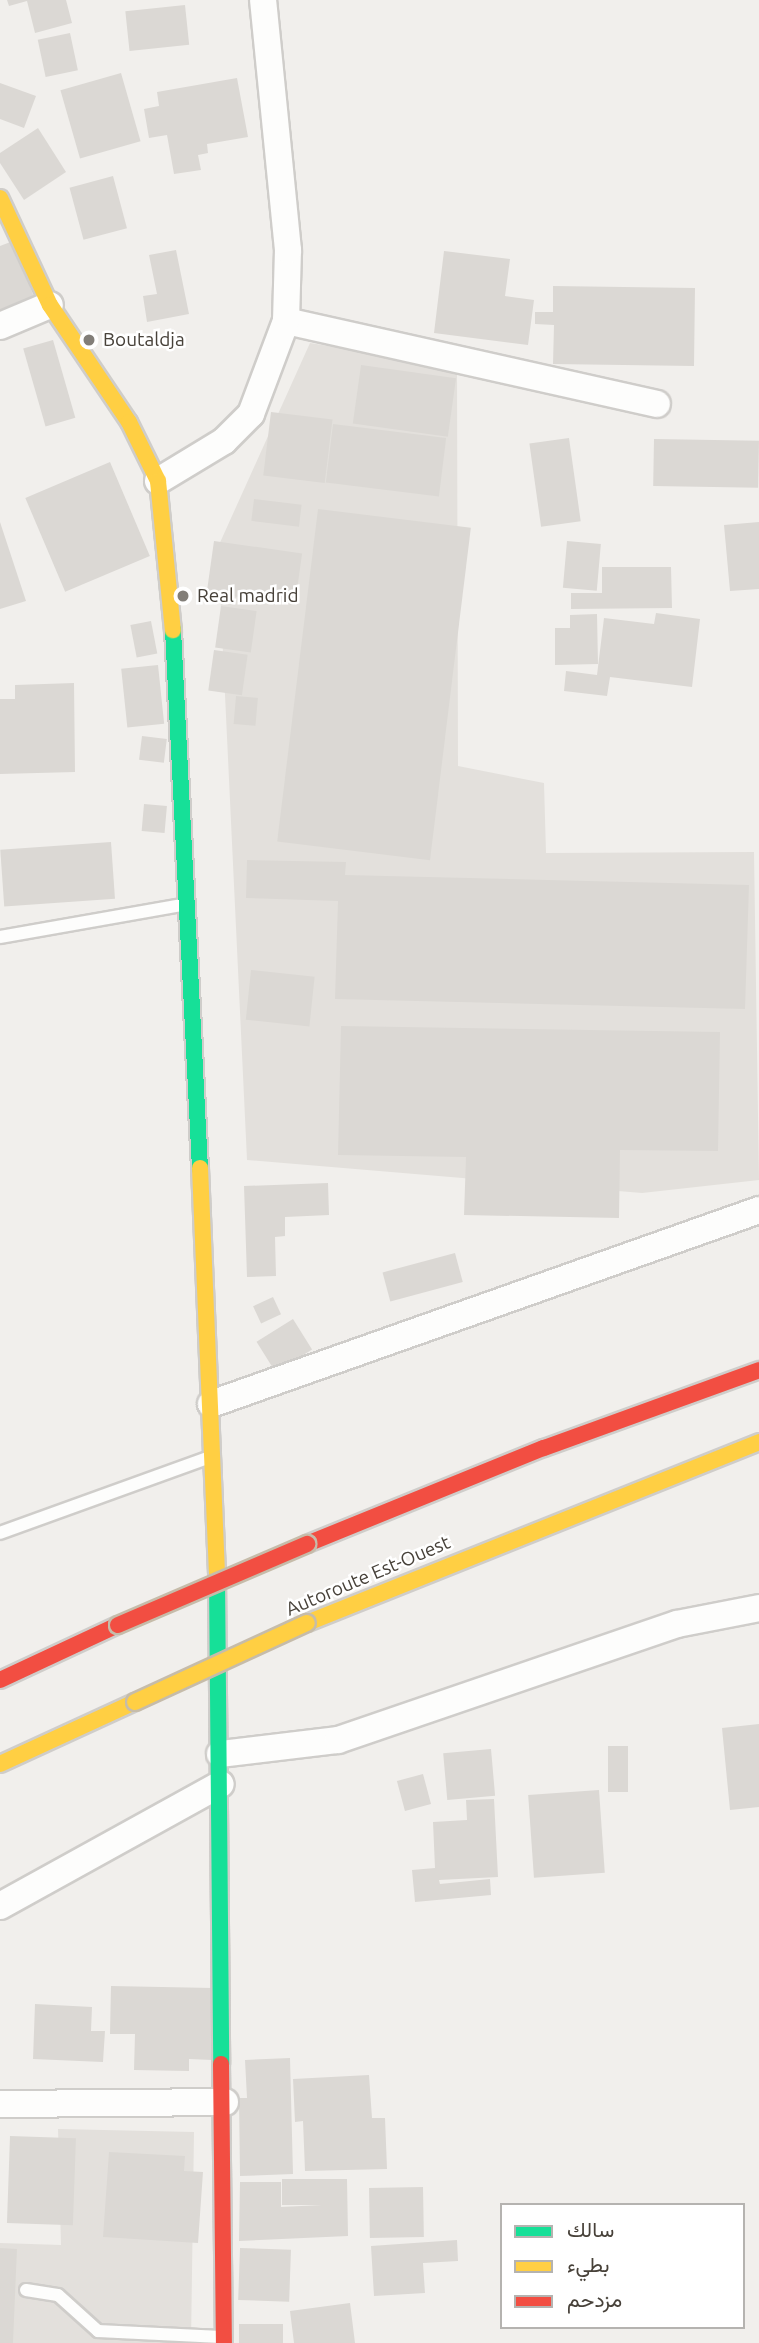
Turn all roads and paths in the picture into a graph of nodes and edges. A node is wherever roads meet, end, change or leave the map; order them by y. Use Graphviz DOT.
graph roads {
  1 [pos="263,0"];
  2 [pos="0,198"];
  3 [pos="50,305"];
  4 [pos="286,320"];
  5 [pos="0,326"];
  6 [pos="657,404"];
  7 [pos="158,481"];
  8 [pos="187,905"];
  9 [pos="0,937"];
  10 [pos="759,1210"];
  11 [pos="759,1370"];
  12 [pos="211,1404"];
  13 [pos="759,1442"];
  14 [pos="214,1455"];
  15 [pos="0,1533"];
  16 [pos="759,1608"];
  17 [pos="0,1680"];
  18 [pos="220,1754"];
  19 [pos="0,1764"];
  20 [pos="221,1784"];
  21 [pos="0,1906"];
  22 [pos="225,2102"];
  23 [pos="0,2104"];
  24 [pos="26,2290"];
  25 [pos="224,2340"];
  1 -- 4 [label="street"];
  2 -- 3 [label="main road"];
  3 -- 5 [label="street"];
  3 -- 7 [label="main road"];
  4 -- 6 [label="street"];
  4 -- 7 [label="street"];
  7 -- 8 [label="main road"];
  8 -- 9 [label="lane"];
  8 -- 12 [label="main road"];
  10 -- 12 [label="street"];
  11 -- 17 [label="main road, bridge"];
  12 -- 14 [label="main road"];
  13 -- 19 [label="main road, Autoroute Est-Ouest, bridge"];
  14 -- 15 [label="lane"];
  14 -- 18 [label="main road"];
  16 -- 18 [label="street"];
  18 -- 20 [label="main road"];
  20 -- 21 [label="street"];
  20 -- 22 [label="main road"];
  22 -- 23 [label="street"];
  22 -- 25 [label="main road"];
  24 -- 25 [label="lane"];
}
